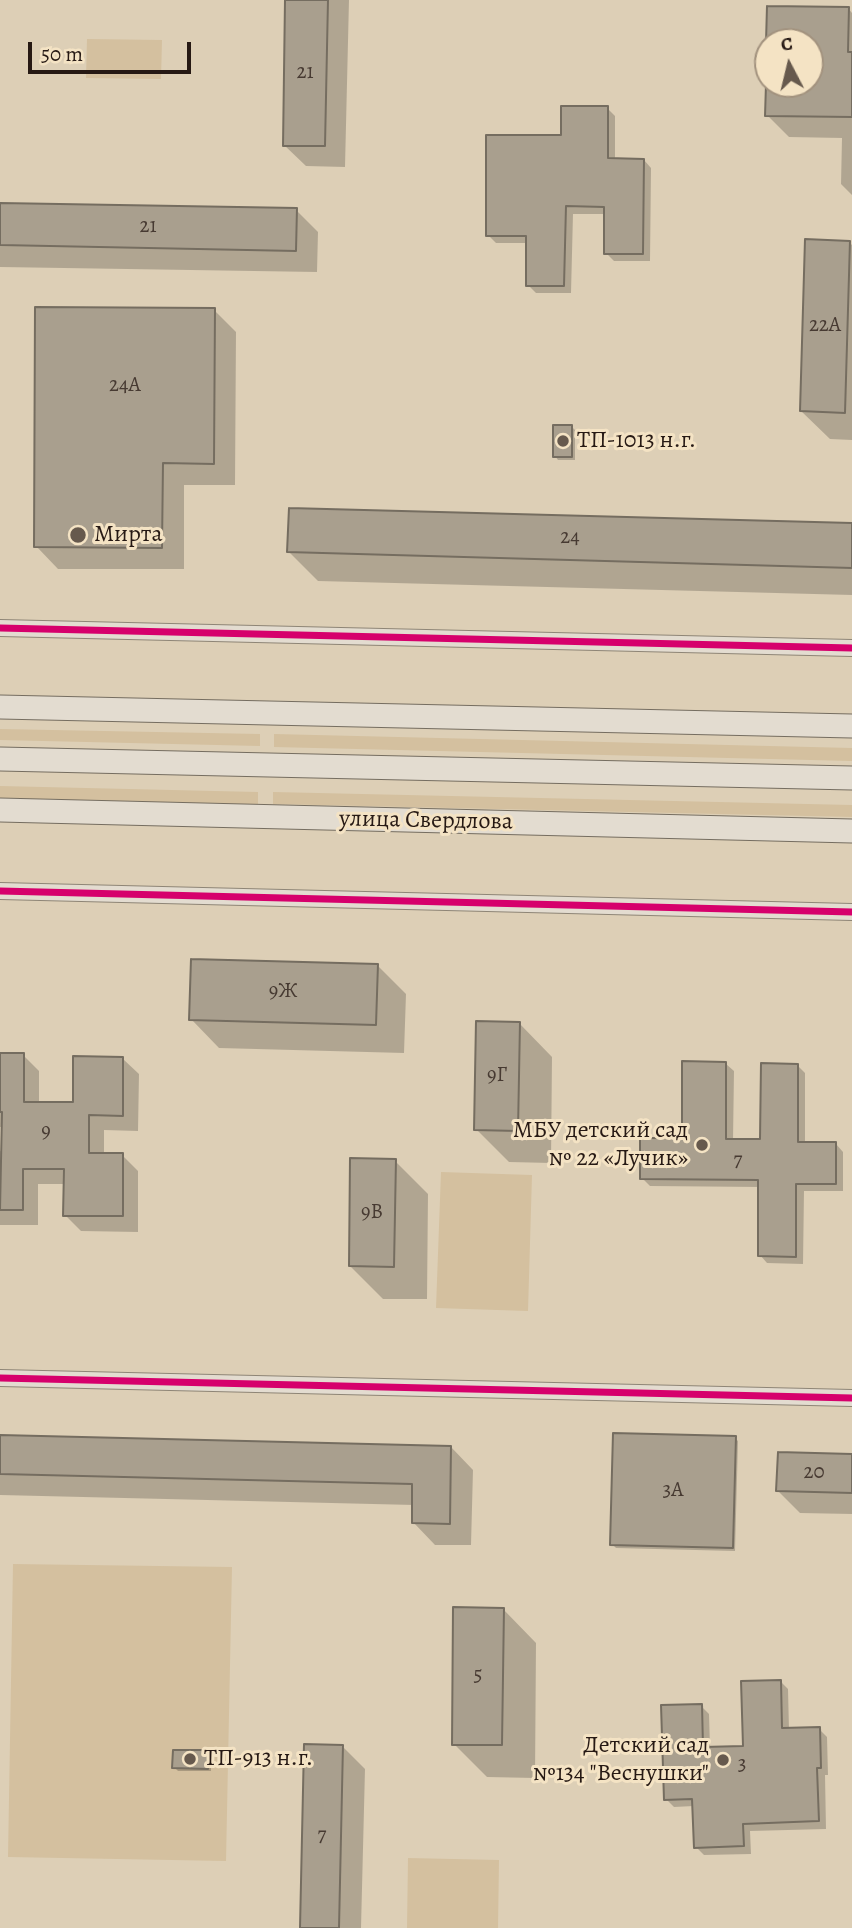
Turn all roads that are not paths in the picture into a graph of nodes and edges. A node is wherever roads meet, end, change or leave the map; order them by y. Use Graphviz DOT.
graph roads {
  1 [pos="0,628"];
  2 [pos="852,648"];
  3 [pos="0,707"];
  4 [pos="852,726"];
  5 [pos="0,759"];
  6 [pos="852,778"];
  7 [pos="0,810"];
  8 [pos="852,831"];
  9 [pos="0,891"];
  10 [pos="852,912"];
  11 [pos="0,1378"];
  12 [pos="852,1398"];
  1 -- 2 [label="street"];
  3 -- 4 [label="main road"];
  5 -- 6 [label="main road"];
  7 -- 8 [label="main road, улица Свердлова"];
  9 -- 10 [label="street"];
  11 -- 12 [label="street"];
}
